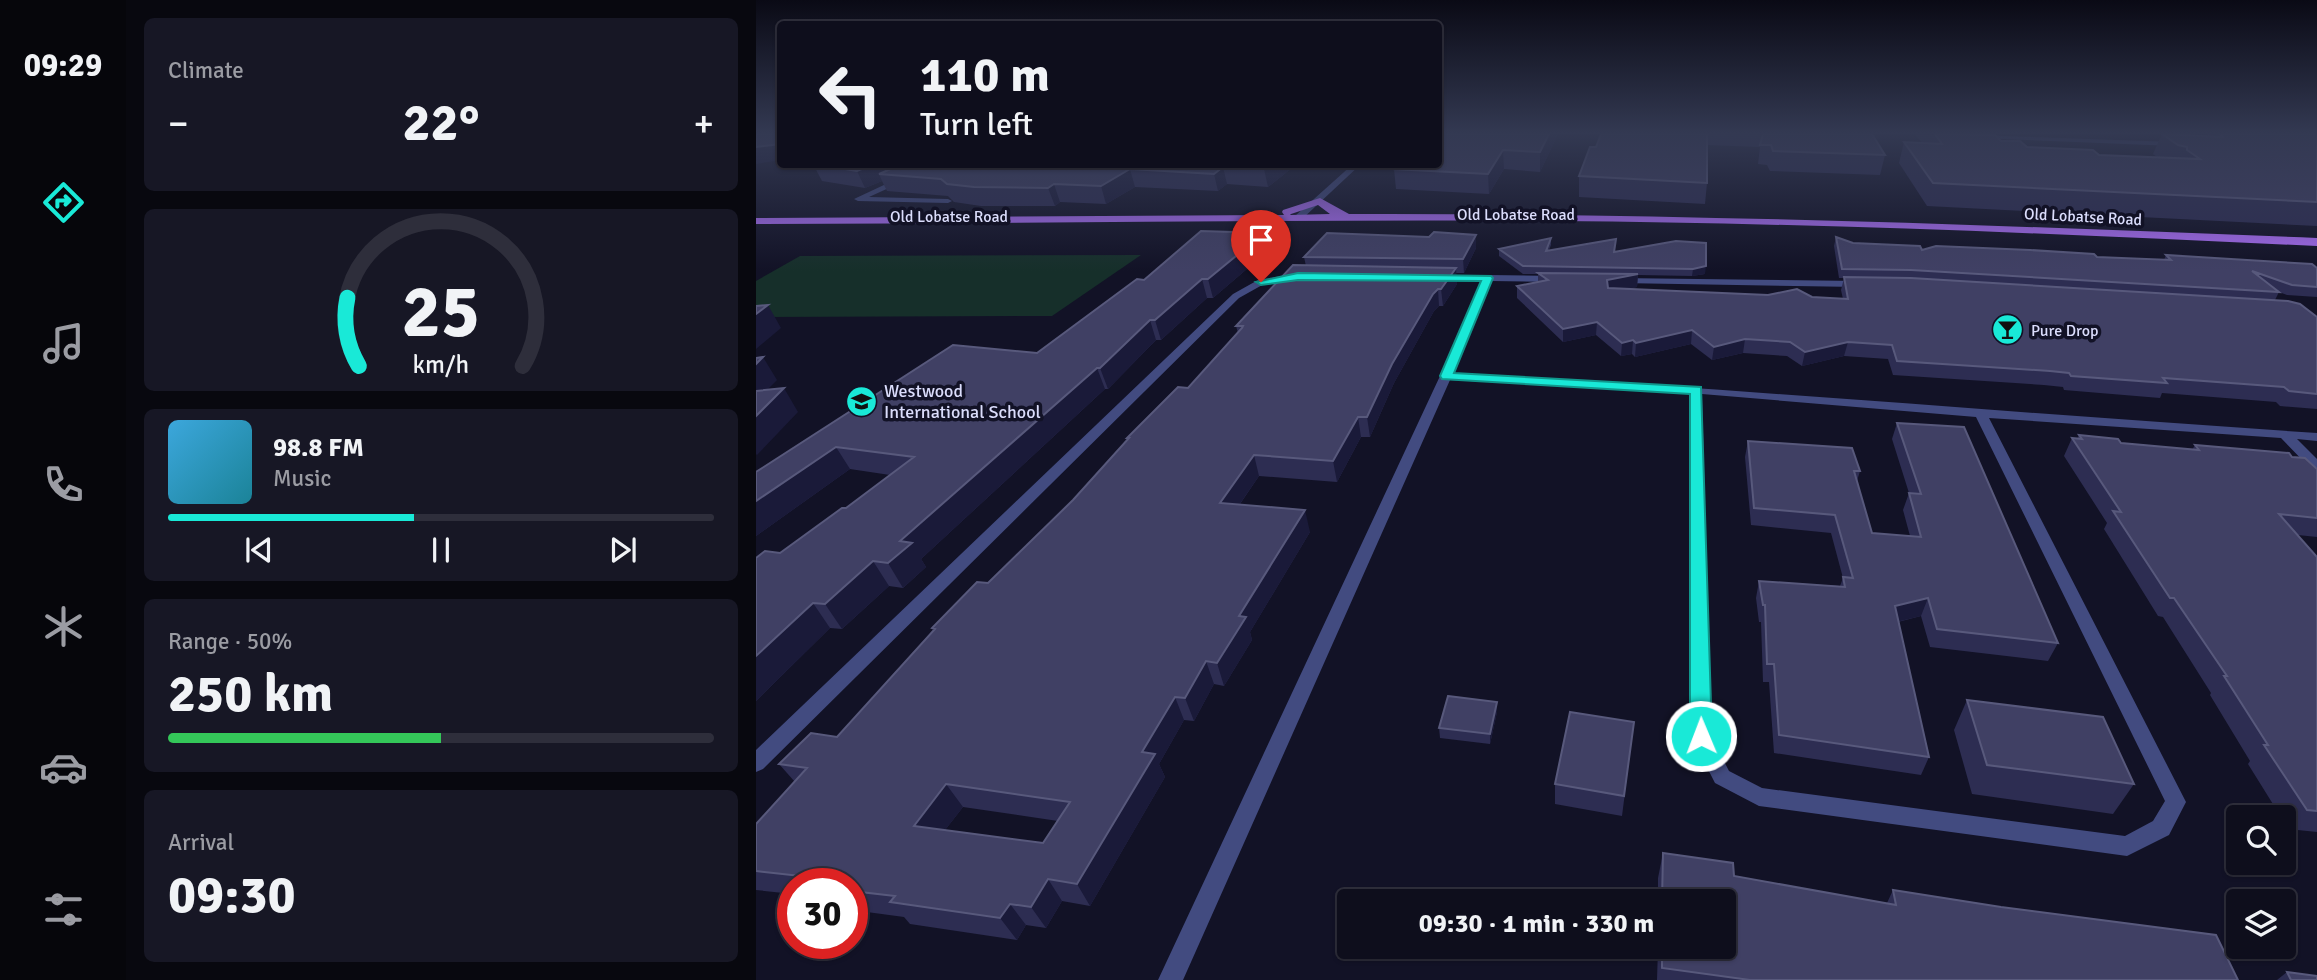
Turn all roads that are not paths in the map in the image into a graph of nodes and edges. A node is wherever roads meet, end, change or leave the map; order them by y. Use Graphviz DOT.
graph roads {
  1 [pos="902,180"];
  2 [pos="1342,180"];
  3 [pos="948,201"];
  4 [pos="1320,201"];
  5 [pos="1254,218"];
  6 [pos="1298,218"];
  7 [pos="1349,218"];
  8 [pos="756,221"];
  9 [pos="1242,230"];
  10 [pos="1314,230"];
  11 [pos="756,232"];
  12 [pos="2317,242"];
  13 [pos="2317,254"];
  14 [pos="1312,276"];
  15 [pos="1420,278"];
  16 [pos="1488,278"];
  17 [pos="1567,279"];
  18 [pos="1606,279"];
  19 [pos="1866,284"];
  20 [pos="1446,376"];
  21 [pos="1696,390"];
  22 [pos="1981,414"];
  23 [pos="2284,434"];
  24 [pos="2317,437"];
  25 [pos="2317,467"];
  26 [pos="756,763"];
  27 [pos="1170,980"];
  1 -- 3 [label="street"];
  2 -- 4 [label="street"];
  4 -- 5 [label="main road"];
  4 -- 6 [label="street"];
  4 -- 7 [label="main road"];
  5 -- 6 [label="main road, Old Lobatse Road"];
  5 -- 8 [label="main road, Old Lobatse Road"];
  6 -- 7 [label="main road, Old Lobatse Road"];
  6 -- 9 [label="main road"];
  6 -- 10 [label="main road"];
  7 -- 12 [label="main road, Old Lobatse Road"];
  9 -- 10 [label="main road, Old Lobatse Road"];
  9 -- 11 [label="main road, Old Lobatse Road"];
  10 -- 13 [label="main road, Old Lobatse Road"];
  14 -- 26 [label="street"];
  15 -- 16 [label="street"];
  16 -- 17 [label="street"];
  16 -- 20 [label="street"];
  18 -- 19 [label="street"];
  20 -- 21 [label="street"];
  20 -- 27 [label="street"];
  21 -- 22 [label="street"];
  21 -- 22 [label="street"];
  22 -- 23 [label="street"];
  23 -- 24 [label="street"];
  23 -- 25 [label="street"];
}
